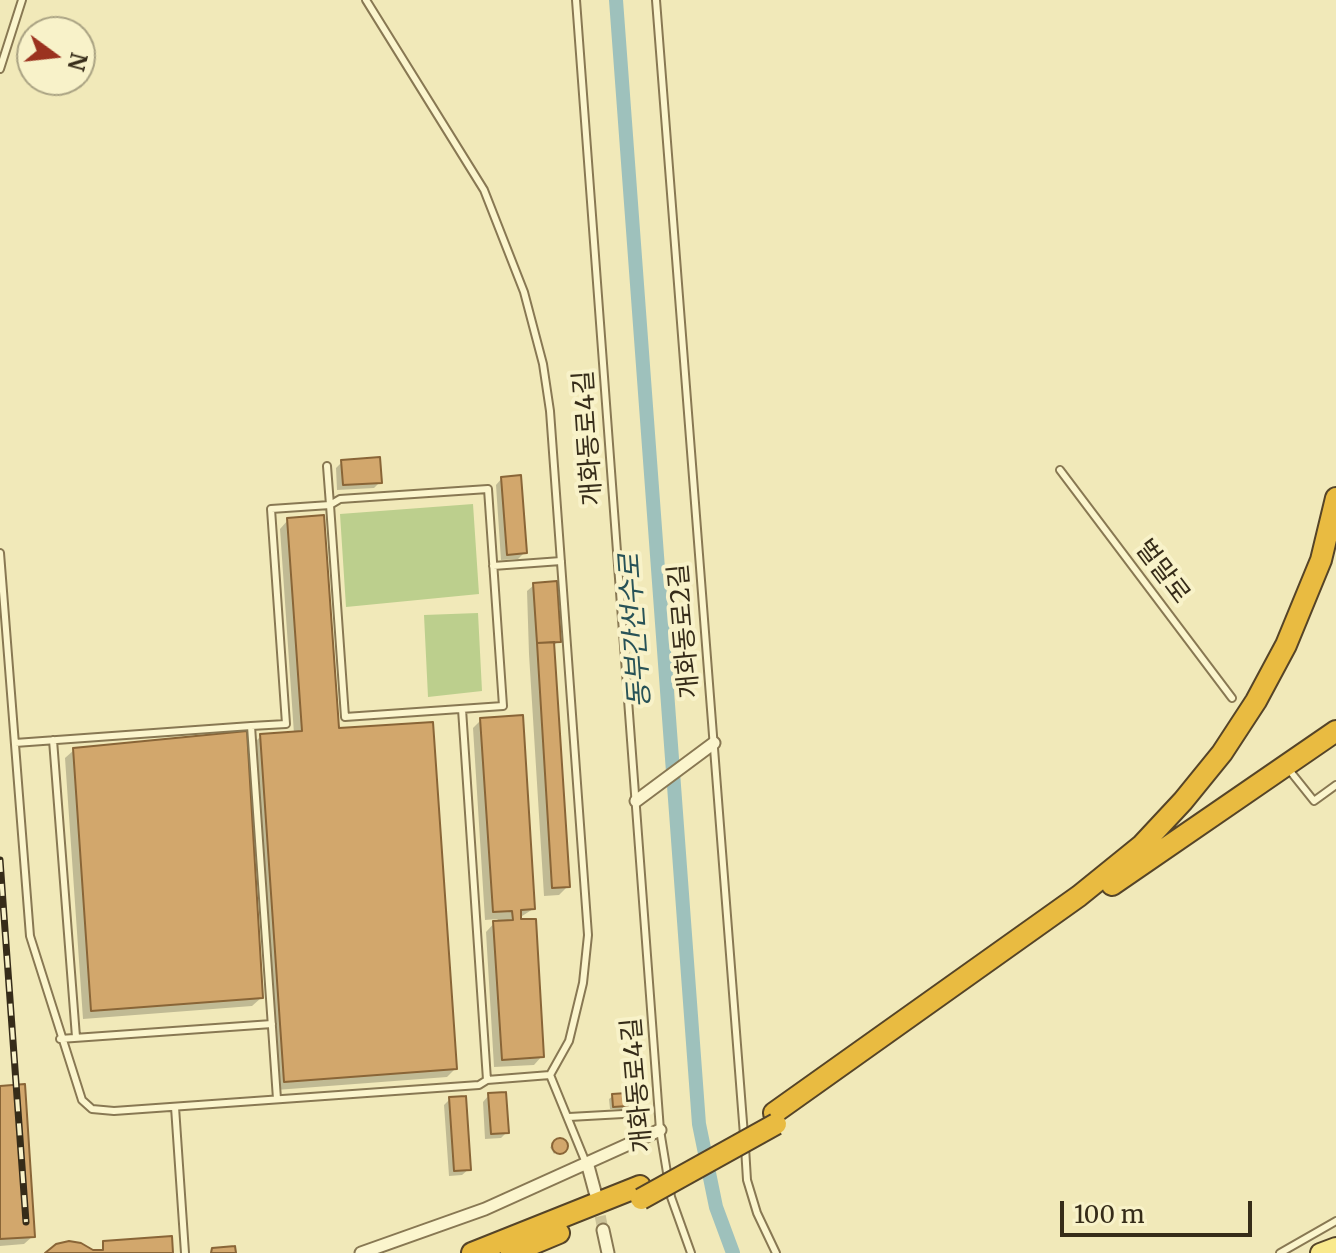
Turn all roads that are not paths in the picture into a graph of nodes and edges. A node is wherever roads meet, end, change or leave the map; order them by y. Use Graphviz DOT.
graph roads {
  1 [pos="22,0"];
  2 [pos="366,0"];
  3 [pos="576,0"];
  4 [pos="656,0"];
  5 [pos="0,69"];
  6 [pos="327,466"];
  7 [pos="1060,470"];
  8 [pos="1336,498"];
  9 [pos="330,505"];
  10 [pos="0,553"];
  11 [pos="561,561"];
  12 [pos="493,566"];
  13 [pos="1232,698"];
  14 [pos="462,709"];
  15 [pos="251,726"];
  16 [pos="1336,731"];
  17 [pos="53,740"];
  18 [pos="15,743"];
  19 [pos="709,747"];
  20 [pos="1290,771"];
  21 [pos="1336,785"];
  22 [pos="636,801"];
  23 [pos="272,1024"];
  24 [pos="76,1037"];
  25 [pos="60,1039"];
  26 [pos="550,1075"];
  27 [pos="487,1080"];
  28 [pos="277,1099"];
  29 [pos="175,1107"];
  30 [pos="623,1114"];
  31 [pos="569,1117"];
  32 [pos="775,1118"];
  33 [pos="660,1130"];
  34 [pos="588,1166"];
  35 [pos="595,1192"];
  36 [pos="641,1192"];
  37 [pos="1336,1221"];
  38 [pos="603,1230"];
  39 [pos="1336,1247"];
  40 [pos="185,1253"];
  41 [pos="361,1253"];
  42 [pos="472,1253"];
  43 [pos="511,1253"];
  44 [pos="608,1253"];
  45 [pos="691,1253"];
  46 [pos="776,1253"];
  47 [pos="1280,1253"];
  48 [pos="1320,1253"];
  1 -- 5 [label="lane"];
  2 -- 11 [label="lane"];
  3 -- 22 [label="lane, 개화동로4길"];
  4 -- 19 [label="lane, 개화동로2길"];
  6 -- 9 [label="lane"];
  7 -- 13 [label="lane, 벌말로"];
  8 -- 32 [label="highway"];
  9 -- 12 [label="lane"];
  9 -- 14 [label="lane"];
  9 -- 15 [label="lane"];
  10 -- 18 [label="lane"];
  11 -- 12 [label="lane"];
  11 -- 26 [label="lane"];
  12 -- 14 [label="lane"];
  14 -- 27 [label="lane"];
  15 -- 17 [label="lane"];
  15 -- 23 [label="lane"];
  16 -- 32 [label="highway"];
  17 -- 18 [label="lane"];
  17 -- 24 [label="lane"];
  18 -- 25 [label="lane"];
  19 -- 22 [label="street"];
  19 -- 46 [label="lane, 개화동로2길"];
  20 -- 21 [label="lane"];
  22 -- 33 [label="lane, 개화동로4길"];
  23 -- 24 [label="lane"];
  23 -- 28 [label="lane"];
  24 -- 25 [label="lane"];
  25 -- 29 [label="lane"];
  26 -- 27 [label="lane"];
  26 -- 31 [label="lane"];
  27 -- 28 [label="lane"];
  28 -- 29 [label="lane"];
  29 -- 40 [label="lane"];
  30 -- 31 [label="lane"];
  31 -- 34 [label="lane"];
  32 -- 36 [label="highway"];
  33 -- 34 [label="street"];
  33 -- 45 [label="lane, 개화동로4길"];
  34 -- 35 [label="street"];
  34 -- 41 [label="street"];
  36 -- 42 [label="highway"];
  36 -- 43 [label="highway"];
  37 -- 47 [label="lane"];
  38 -- 44 [label="street"];
  39 -- 48 [label="main road"];
}
